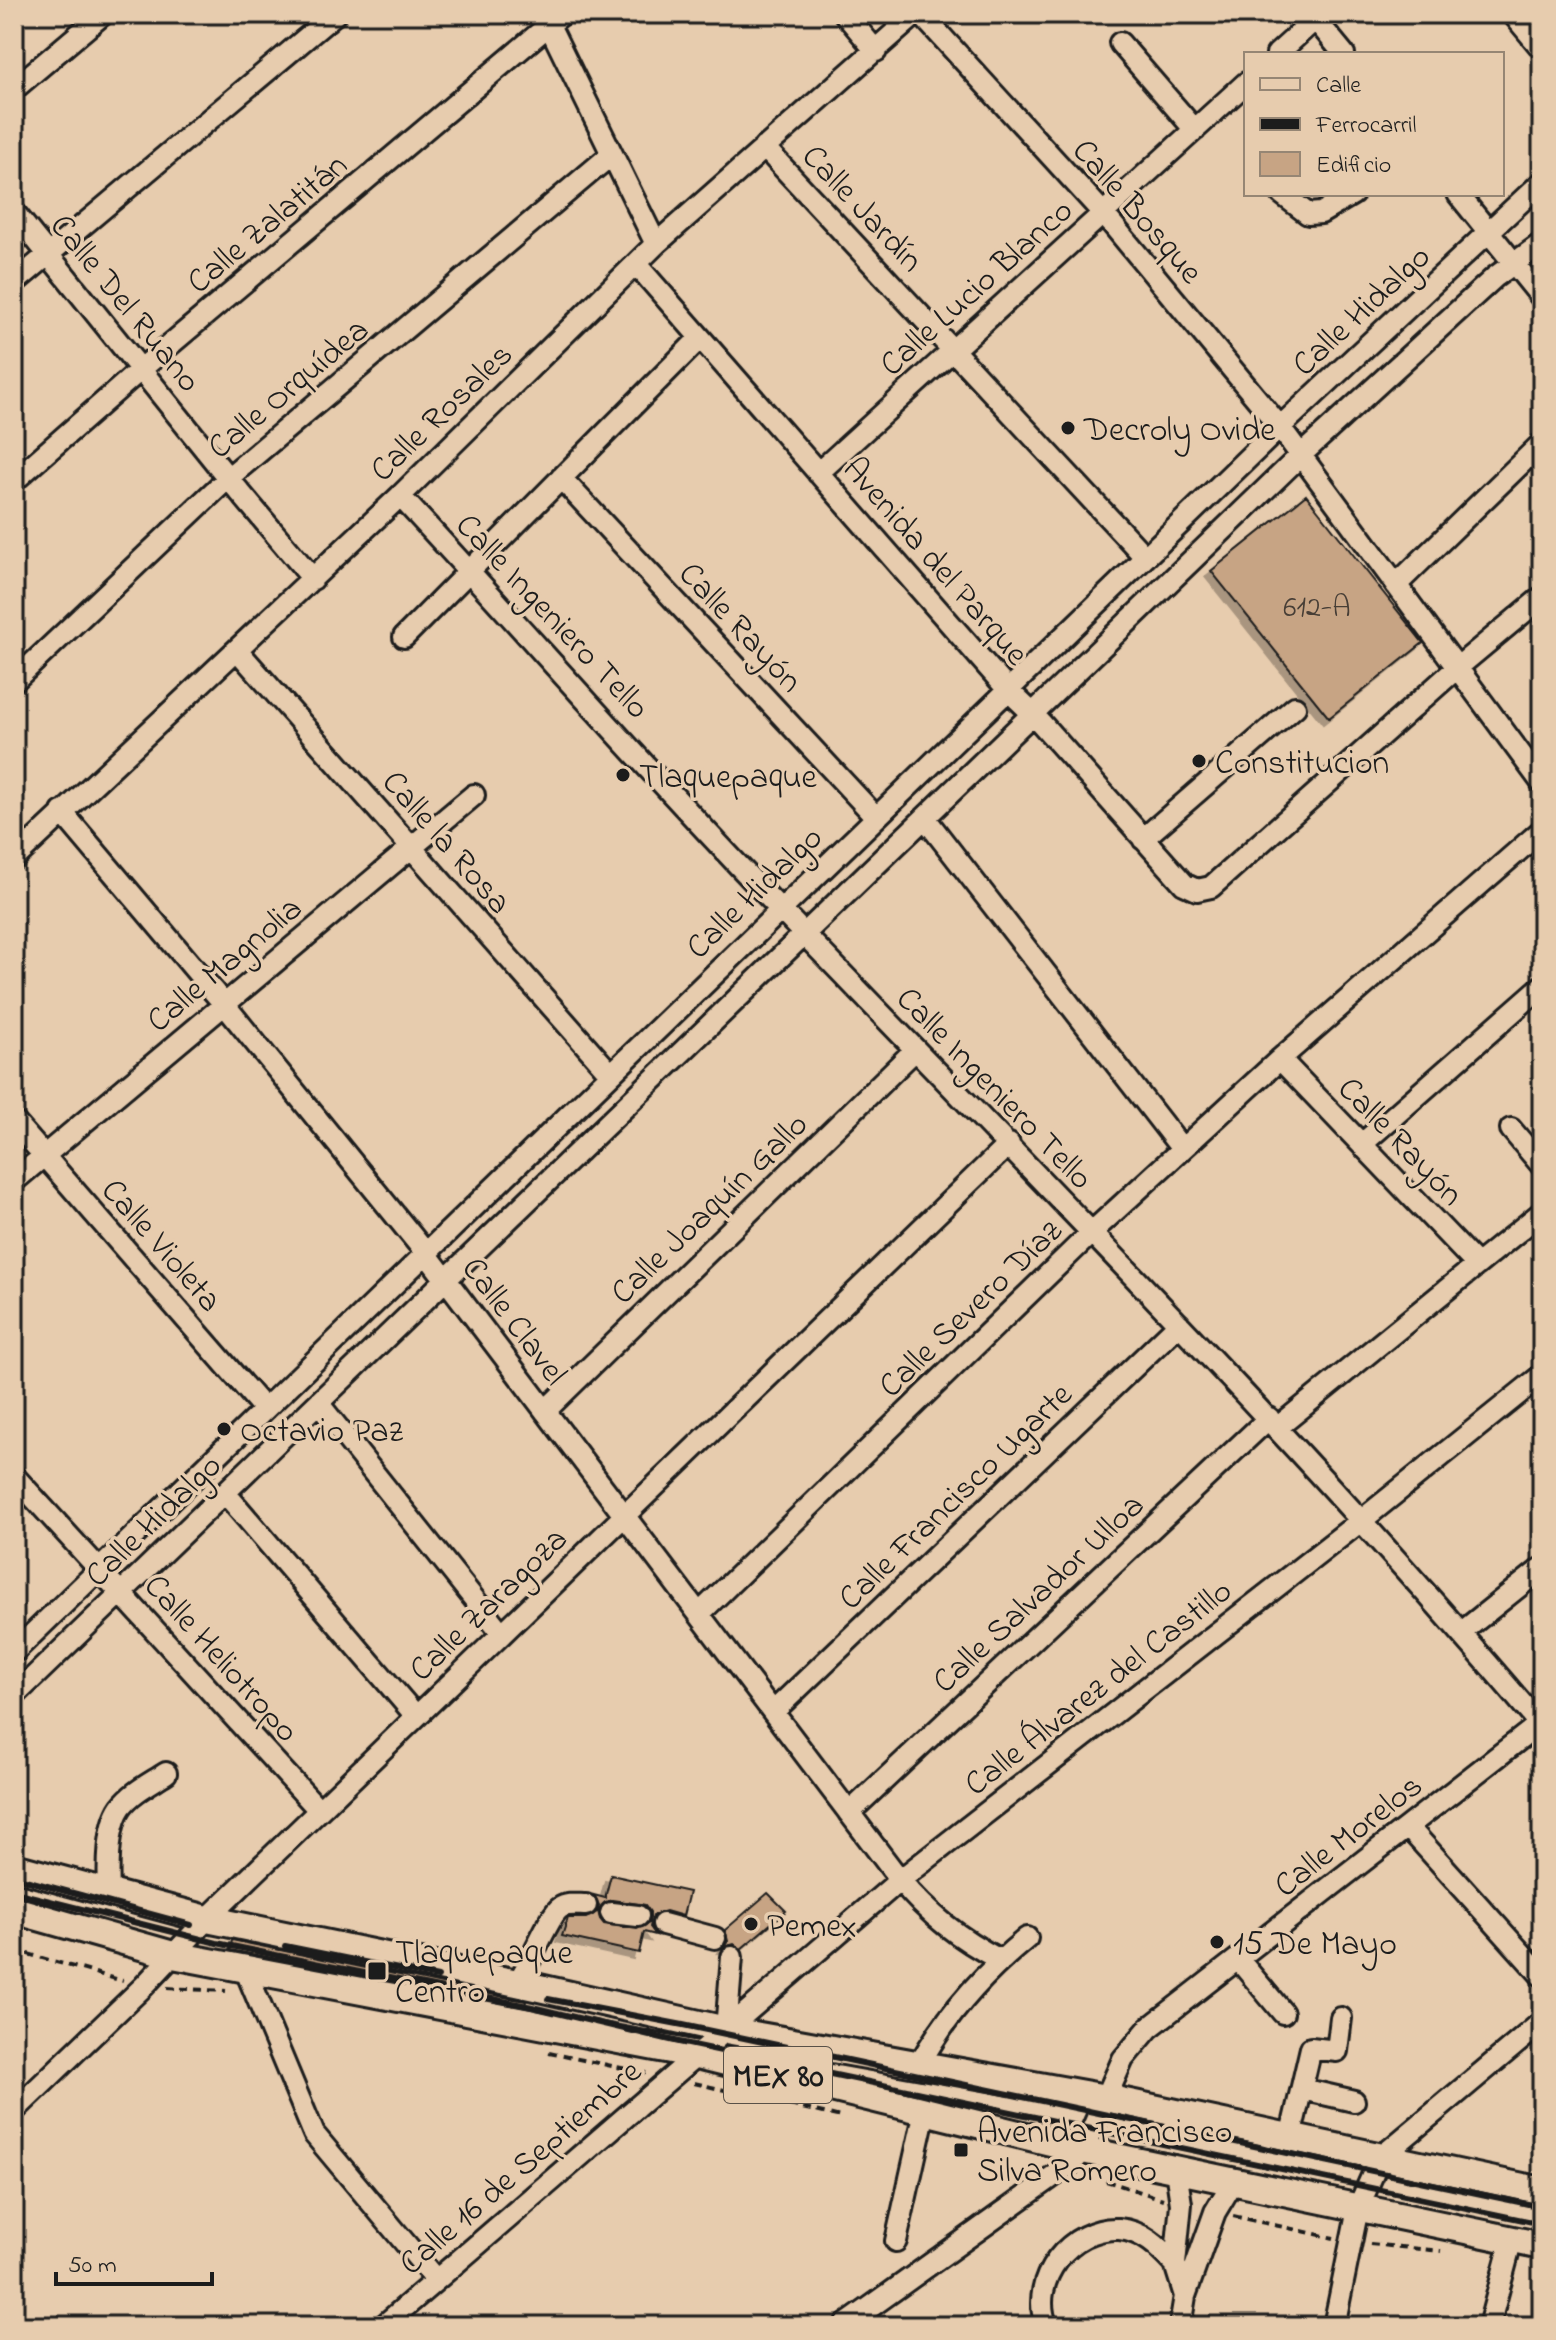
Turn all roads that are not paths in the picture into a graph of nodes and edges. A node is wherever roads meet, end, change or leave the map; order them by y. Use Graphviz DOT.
graph roads {
  1 [pos="103,14"];
  2 [pos="335,14"];
  3 [pos="845,14"];
  4 [pos="918,14"];
  5 [pos="1513,14"];
  6 [pos="1316,16"];
  7 [pos="555,20"];
  8 [pos="1120,43"];
  9 [pos="1542,49"];
  10 [pos="876,51"];
  11 [pos="1279,52"];
  12 [pos="1343,52"];
  13 [pos="1244,85"];
  14 [pos="14,89"];
  15 [pos="1195,130"];
  16 [pos="764,147"];
  17 [pos="612,154"];
  18 [pos="1542,182"];
  19 [pos="1285,196"];
  20 [pos="1350,196"];
  21 [pos="1460,196"];
  22 [pos="14,212"];
  23 [pos="1103,213"];
  24 [pos="1489,232"];
  25 [pos="1542,243"];
  26 [pos="656,244"];
  27 [pos="49,255"];
  28 [pos="1515,263"];
  29 [pos="636,264"];
  30 [pos="14,283"];
  31 [pos="1542,298"];
  32 [pos="700,338"];
  33 [pos="953,350"];
  34 [pos="140,370"];
  35 [pos="1280,427"];
  36 [pos="1542,443"];
  37 [pos="1302,454"];
  38 [pos="818,473"];
  39 [pos="228,478"];
  40 [pos="561,478"];
  41 [pos="14,481"];
  42 [pos="400,496"];
  43 [pos="1145,557"];
  44 [pos="469,570"];
  45 [pos="313,579"];
  46 [pos="1396,585"];
  47 [pos="1542,597"];
  48 [pos="404,637"];
  49 [pos="238,651"];
  50 [pos="1458,667"];
  51 [pos="14,681"];
  52 [pos="1008,690"];
  53 [pos="1295,707"];
  54 [pos="1033,714"];
  55 [pos="1542,783"];
  56 [pos="474,795"];
  57 [pos="62,812"];
  58 [pos="876,817"];
  59 [pos="925,818"];
  60 [pos="1542,830"];
  61 [pos="1143,839"];
  62 [pos="411,848"];
  63 [pos="14,859"];
  64 [pos="780,910"];
  65 [pos="804,935"];
  66 [pos="1541,988"];
  67 [pos="224,1004"];
  68 [pos="915,1050"];
  69 [pos="1280,1059"];
  70 [pos="611,1074"];
  71 [pos="14,1121"];
  72 [pos="1511,1129"];
  73 [pos="1009,1144"];
  74 [pos="1362,1144"];
  75 [pos="1182,1149"];
  76 [pos="45,1155"];
  77 [pos="1542,1166"];
  78 [pos="14,1181"];
  79 [pos="1542,1212"];
  80 [pos="1092,1232"];
  81 [pos="425,1252"];
  82 [pos="1477,1265"];
  83 [pos="446,1281"];
  84 [pos="1179,1324"];
  85 [pos="1542,1375"];
  86 [pos="319,1404"];
  87 [pos="264,1409"];
  88 [pos="545,1411"];
  89 [pos="1273,1423"];
  90 [pos="14,1476"];
  91 [pos="226,1494"];
  92 [pos="624,1516"];
  93 [pos="1362,1520"];
  94 [pos="1542,1568"];
  95 [pos="99,1569"];
  96 [pos="121,1593"];
  97 [pos="699,1614"];
  98 [pos="1462,1632"];
  99 [pos="502,1634"];
  100 [pos="14,1652"];
  101 [pos="14,1696"];
  102 [pos="773,1712"];
  103 [pos="416,1716"];
  104 [pos="1541,1725"];
  105 [pos="166,1773"];
  106 [pos="319,1810"];
  107 [pos="849,1813"];
  108 [pos="1408,1827"];
  109 [pos="14,1867"];
  110 [pos="900,1880"];
  111 [pos="109,1893"];
  112 [pos="586,1905"];
  113 [pos="14,1910"];
  114 [pos="611,1913"];
  115 [pos="638,1916"];
  116 [pos="207,1919"];
  117 [pos="663,1924"];
  118 [pos="715,1938"];
  119 [pos="1027,1938"];
  120 [pos="173,1955"];
  121 [pos="732,1957"];
  122 [pos="1238,1959"];
  123 [pos="1000,1960"];
  124 [pos="1542,1976"];
  125 [pos="250,1981"];
  126 [pos="517,1983"];
  127 [pos="1283,2013"];
  128 [pos="1341,2018"];
  129 [pos="1542,2022"];
  130 [pos="726,2030"];
  131 [pos="697,2055"];
  132 [pos="919,2065"];
  133 [pos="1302,2089"];
  134 [pos="1106,2098"];
  135 [pos="1354,2101"];
  136 [pos="14,2111"];
  137 [pos="925,2111"];
  138 [pos="1290,2138"];
  139 [pos="1380,2158"];
  140 [pos="1074,2159"];
  141 [pos="1176,2170"];
  142 [pos="1233,2182"];
  143 [pos="1542,2191"];
  144 [pos="1358,2208"];
  145 [pos="1512,2239"];
  146 [pos="896,2241"];
  147 [pos="1542,2246"];
  148 [pos="1175,2264"];
  149 [pos="436,2280"];
  150 [pos="1185,2296"];
  151 [pos="1494,2325"];
  152 [pos="383,2326"];
  153 [pos="844,2326"];
  154 [pos="1047,2326"];
  155 [pos="1180,2326"];
  156 [pos="1334,2326"];
  1 -- 14 [label="street"];
  2 -- 27 [label="street"];
  3 -- 10 [label="street"];
  4 -- 10 [label="street, Calle Rosales"];
  4 -- 23 [label="street, Calle Bosque"];
  5 -- 9 [label="street"];
  6 -- 11 [label="street"];
  6 -- 12 [label="street"];
  7 -- 17 [label="street"];
  7 -- 34 [label="street, Calle Zalatitán"];
  8 -- 15 [label="street"];
  10 -- 16 [label="street, Calle Rosales"];
  13 -- 15 [label="street, Calle Lucio Blanco"];
  15 -- 23 [label="street, Calle Lucio Blanco"];
  16 -- 26 [label="street, Calle Rosales"];
  16 -- 33 [label="street, Calle Jardín"];
  17 -- 26 [label="street"];
  17 -- 39 [label="street, Calle Orquídea"];
  18 -- 24 [label="street, Calle Hidalgo"];
  19 -- 20 [label="street"];
  21 -- 24 [label="street"];
  22 -- 27 [label="street, Calle Del Ruano"];
  23 -- 33 [label="street, Calle Lucio Blanco"];
  23 -- 35 [label="street, Calle Bosque"];
  24 -- 28 [label="street"];
  24 -- 35 [label="street, Calle Hidalgo"];
  25 -- 28 [label="street, Calle Hidalgo"];
  26 -- 29 [label="street, Calle Rosales"];
  27 -- 30 [label="street"];
  27 -- 34 [label="street, Calle Del Ruano"];
  28 -- 31 [label="street"];
  28 -- 37 [label="street, Calle Hidalgo"];
  29 -- 32 [label="street, Avenida del Parque"];
  29 -- 42 [label="street, Calle Rosales"];
  32 -- 38 [label="street, Avenida del Parque"];
  32 -- 40 [label="street"];
  33 -- 38 [label="street, Calle Lucio Blanco"];
  33 -- 43 [label="street, Calle Jardín"];
  34 -- 39 [label="street, Calle Del Ruano"];
  34 -- 41 [label="street, Calle Zalatitán"];
  35 -- 37 [label="street, Calle Bosque"];
  35 -- 43 [label="street, Calle Hidalgo"];
  36 -- 46 [label="street"];
  37 -- 46 [label="street, Calle Bosque"];
  37 -- 54 [label="street, Calle Hidalgo"];
  38 -- 52 [label="street, Avenida del Parque"];
  39 -- 45 [label="street, Calle Del Ruano"];
  39 -- 51 [label="street, Calle Orquídea"];
  40 -- 44 [label="street"];
  40 -- 58 [label="street, Calle Rayón"];
  42 -- 44 [label="street, Calle Ingeniero Tello"];
  42 -- 45 [label="street, Calle Rosales"];
  43 -- 52 [label="street, Calle Hidalgo"];
  44 -- 48 [label="street"];
  44 -- 64 [label="street, Calle Ingeniero Tello"];
  45 -- 49 [label="street, Calle Rosales"];
  46 -- 50 [label="street, Calle Bosque"];
  47 -- 50 [label="street"];
  49 -- 57 [label="street, Calle Rosales"];
  49 -- 62 [label="street, Calle la Rosa"];
  50 -- 55 [label="street, Calle Bosque"];
  50 -- 61 [label="street, Avenida del Parque"];
  52 -- 54 [label="street, Avenida del Parque"];
  52 -- 58 [label="street, Calle Hidalgo"];
  53 -- 61 [label="street"];
  54 -- 59 [label="street, Calle Hidalgo"];
  54 -- 61 [label="street, Avenida del Parque"];
  56 -- 62 [label="street, Calle Magnolia"];
  57 -- 63 [label="street, Calle Rosales"];
  57 -- 67 [label="street, Calle Clavel"];
  58 -- 64 [label="street, Calle Hidalgo"];
  59 -- 65 [label="street, Calle Hidalgo"];
  59 -- 75 [label="street"];
  60 -- 69 [label="street, Calle Severo Díaz"];
  62 -- 67 [label="street, Calle Magnolia"];
  62 -- 70 [label="street, Calle la Rosa"];
  64 -- 65 [label="street, Calle Ingeniero Tello"];
  64 -- 70 [label="street, Calle Hidalgo"];
  65 -- 68 [label="street, Calle Ingeniero Tello"];
  65 -- 83 [label="street, Calle Hidalgo"];
  66 -- 74 [label="street"];
  67 -- 76 [label="street, Calle Magnolia"];
  67 -- 81 [label="street, Calle Clavel"];
  68 -- 73 [label="street, Calle Ingeniero Tello"];
  68 -- 88 [label="street, Calle Joaquín Gallo"];
  69 -- 74 [label="street, Calle Rayón"];
  69 -- 75 [label="street, Calle Severo Díaz"];
  70 -- 81 [label="street, Calle Hidalgo"];
  71 -- 76 [label="street, Calle Violeta"];
  72 -- 77 [label="street"];
  73 -- 80 [label="street, Calle Ingeniero Tello"];
  73 -- 92 [label="street, Calle Zaragoza"];
  74 -- 82 [label="street, Calle Rayón"];
  75 -- 80 [label="street, Calle Severo Díaz"];
  76 -- 78 [label="street, Calle Magnolia"];
  76 -- 87 [label="street, Calle Violeta"];
  79 -- 82 [label="street, Calle Salvador Ulloa"];
  80 -- 84 [label="street, Calle Ingeniero Tello"];
  80 -- 97 [label="street, Calle Severo Díaz"];
  81 -- 83 [label="street, Calle Clavel"];
  81 -- 87 [label="street, Calle Hidalgo"];
  82 -- 89 [label="street, Calle Salvador Ulloa"];
  83 -- 86 [label="street, Calle Hidalgo"];
  83 -- 88 [label="street, Calle Clavel"];
  84 -- 89 [label="street, Calle Ingeniero Tello"];
  84 -- 102 [label="street, Calle Francisco Ugarte"];
  85 -- 93 [label="street, Calle Álvarez del Castillo"];
  86 -- 91 [label="street, Calle Hidalgo"];
  86 -- 99 [label="street"];
  87 -- 95 [label="street, Calle Hidalgo"];
  88 -- 92 [label="street, Calle Clavel"];
  89 -- 93 [label="street, Calle Ingeniero Tello"];
  89 -- 107 [label="street, Calle Salvador Ulloa"];
  90 -- 95 [label="street, Calle Heliotropo"];
  91 -- 96 [label="street, Calle Hidalgo"];
  91 -- 103 [label="street"];
  92 -- 97 [label="street, Calle Clavel"];
  92 -- 99 [label="street, Calle Zaragoza"];
  93 -- 98 [label="street, Calle Ingeniero Tello"];
  93 -- 110 [label="street, Calle Álvarez del Castillo"];
  94 -- 98 [label="street"];
  95 -- 96 [label="street, Calle Heliotropo"];
  95 -- 100 [label="street, Calle Hidalgo"];
  96 -- 101 [label="street, Calle Hidalgo"];
  96 -- 106 [label="street, Calle Heliotropo"];
  97 -- 102 [label="street, Calle Clavel"];
  98 -- 104 [label="street, Calle Ingeniero Tello"];
  99 -- 103 [label="street, Calle Zaragoza"];
  102 -- 107 [label="street, Calle Clavel"];
  103 -- 106 [label="street, Calle Zaragoza"];
  104 -- 108 [label="street, Calle Morelos"];
  105 -- 111 [label="street"];
  106 -- 116 [label="street, Calle Zaragoza"];
  107 -- 110 [label="street, Calle Clavel"];
  108 -- 122 [label="street, Calle Morelos"];
  108 -- 124 [label="street"];
  109 -- 111 [label="main road, MEX 80"];
  110 -- 123 [label="street, Calle Clavel"];
  110 -- 130 [label="street, Calle Álvarez del Castillo"];
  111 -- 116 [label="main road, MEX 80"];
  112 -- 126 [label="street"];
  113 -- 120 [label="main road, MEX 80"];
  114 -- 115 [label="street"];
  116 -- 120 [label="street, Calle Zaragoza"];
  116 -- 126 [label="main road, MEX 80"];
  117 -- 118 [label="street"];
  119 -- 123 [label="street"];
  120 -- 125 [label="main road, MEX 80"];
  120 -- 136 [label="street, Calle Zaragoza"];
  121 -- 130 [label="street"];
  122 -- 127 [label="street"];
  122 -- 134 [label="street, Calle Morelos"];
  123 -- 132 [label="street"];
  125 -- 131 [label="main road, MEX 80"];
  125 -- 149 [label="street"];
  126 -- 130 [label="main road, MEX 80"];
  128 -- 133 [label="street"];
  129 -- 139 [label="street"];
  130 -- 131 [label="street, Calle Álvarez del Castillo"];
  130 -- 132 [label="main road, MEX 80"];
  131 -- 137 [label="main road, MEX 80"];
  131 -- 149 [label="street, Calle 16 de Septiembre"];
  132 -- 134 [label="main road, MEX 80"];
  133 -- 135 [label="street"];
  133 -- 138 [label="street"];
  134 -- 138 [label="main road, MEX 80"];
  134 -- 140 [label="street, Calle Morelos"];
  137 -- 140 [label="main road, MEX 80"];
  137 -- 146 [label="street"];
  138 -- 139 [label="main road, MEX 80"];
  139 -- 143 [label="main road, MEX 80"];
  139 -- 144 [label="street"];
  140 -- 141 [label="main road, MEX 80"];
  140 -- 153 [label="street"];
  141 -- 142 [label="main road, MEX 80"];
  141 -- 148 [label="street"];
  142 -- 144 [label="main road, MEX 80"];
  142 -- 150 [label="street"];
  144 -- 145 [label="main road, MEX 80"];
  144 -- 156 [label="street"];
  145 -- 147 [label="main road, MEX 80"];
  145 -- 151 [label="street"];
  148 -- 150 [label="street"];
  148 -- 154 [label="street"];
  149 -- 152 [label="street, Calle 16 de Septiembre"];
  150 -- 155 [label="street"];
}
